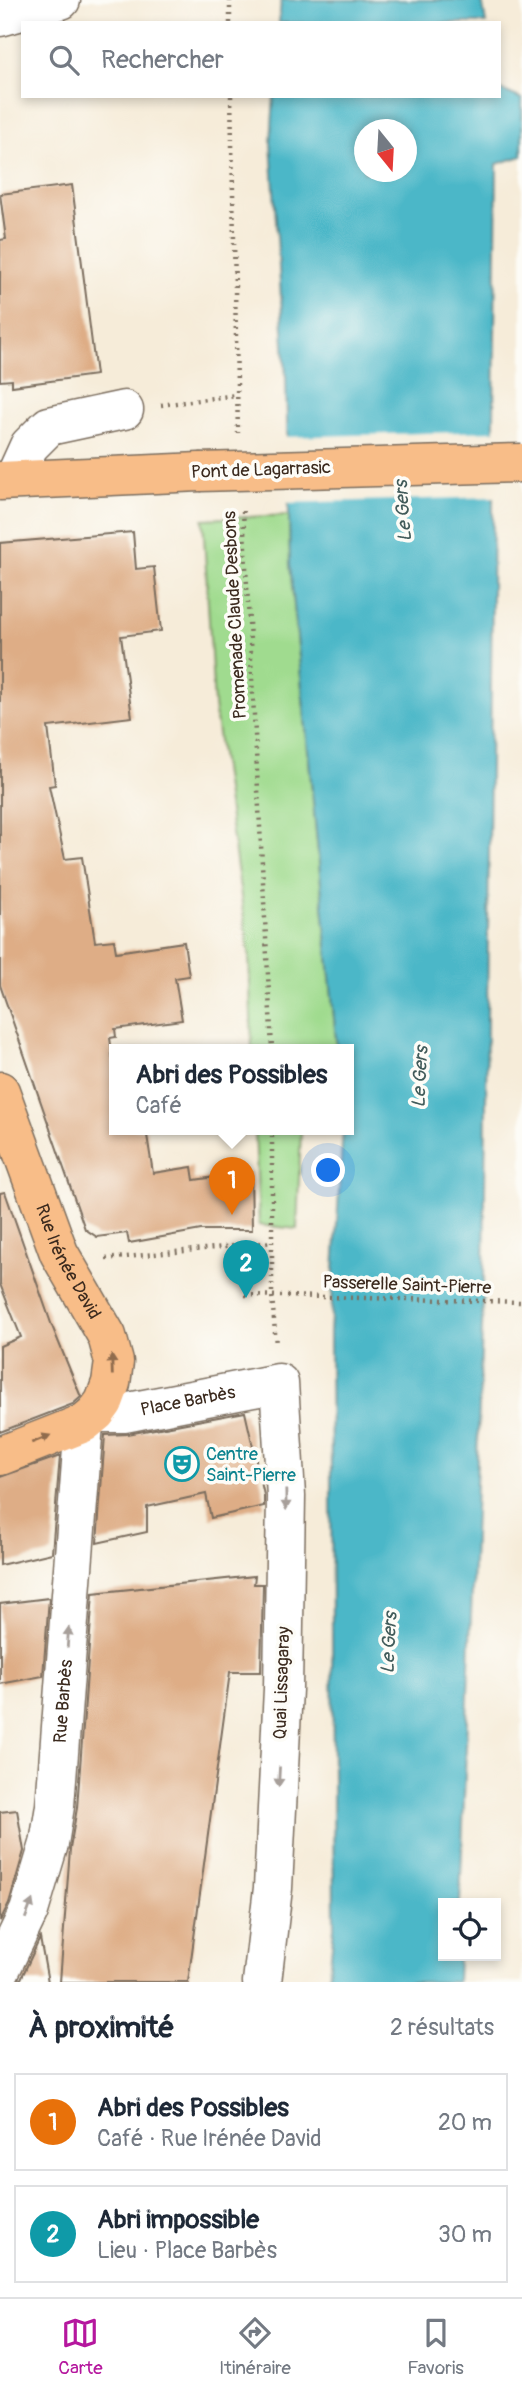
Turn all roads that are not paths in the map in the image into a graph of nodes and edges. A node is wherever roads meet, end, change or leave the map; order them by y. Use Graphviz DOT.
graph roads {
  1 [pos="61,0"];
  2 [pos="0,17"];
  3 [pos="124,410"];
  4 [pos="522,463"];
  5 [pos="7,480"];
  6 [pos="0,1091"];
  7 [pos="279,1383"];
  8 [pos="90,1418"];
  9 [pos="0,1456"];
  10 [pos="0,1971"];
  11 [pos="262,1982"];
  1 -- 2 [label="street"];
  3 -- 5 [label="street"];
  4 -- 5 [label="main road, Pont de Lagarrasic, bridge"];
  8 -- 6 [label="main road, Rue Irénée David, one-way"];
  7 -- 8 [label="street, Place Barbès"];
  7 -- 11 [label="street, Quai Lissagaray, one-way"];
  9 -- 8 [label="main road, one-way"];
  10 -- 8 [label="street, Rue Barbès, one-way"];
}
